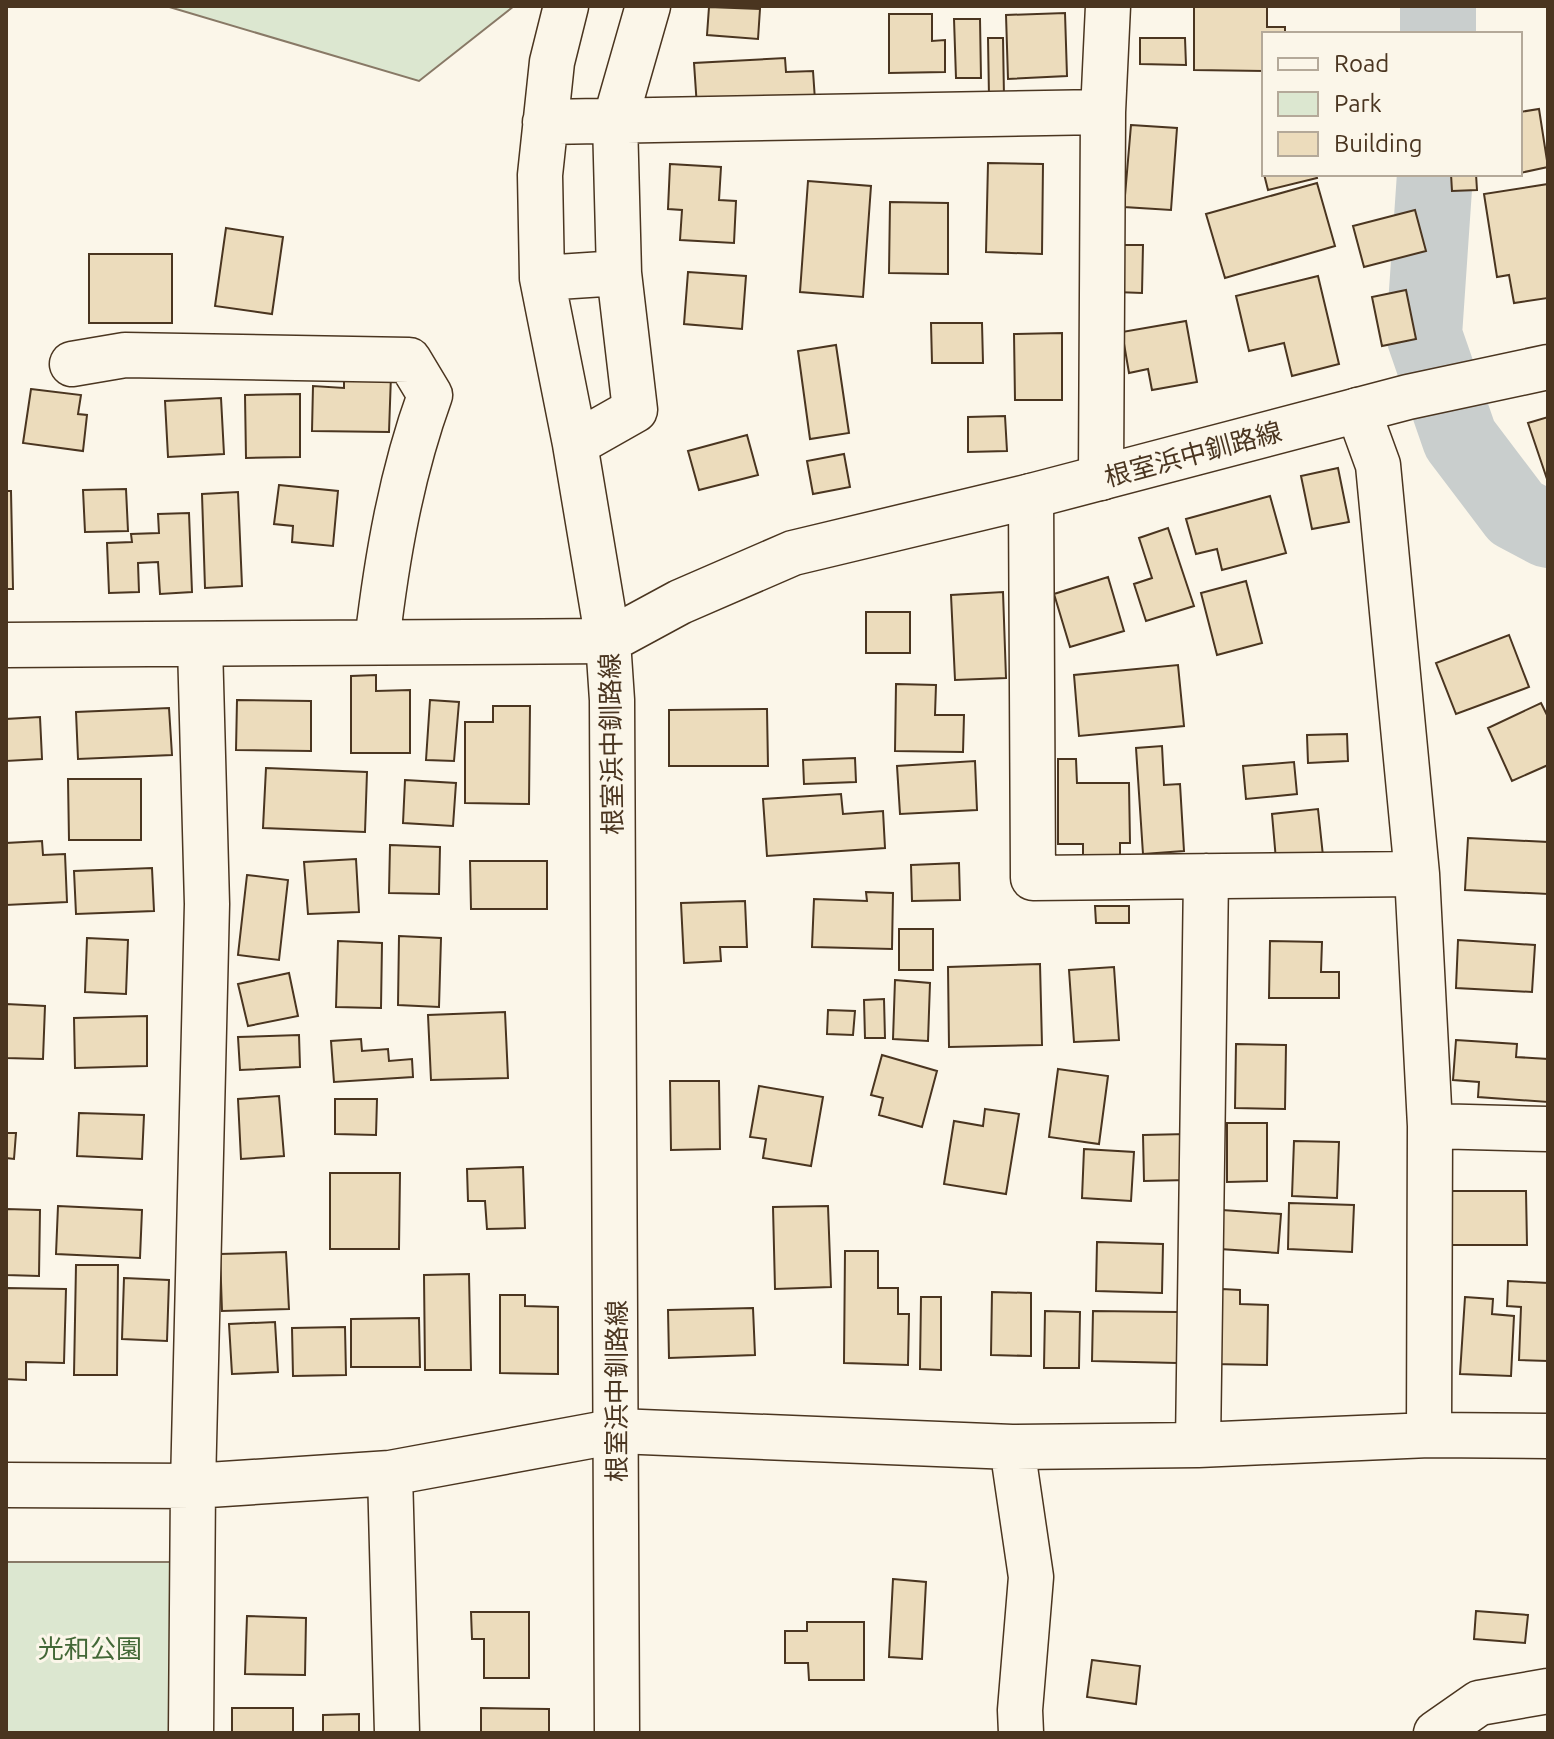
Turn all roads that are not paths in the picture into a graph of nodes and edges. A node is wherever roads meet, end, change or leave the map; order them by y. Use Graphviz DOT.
graph roads {
  1 [pos="566,6"];
  2 [pos="648,6"];
  3 [pos="1108,6"];
  4 [pos="1103,112"];
  5 [pos="615,121"];
  6 [pos="545,122"];
  7 [pos="619,273"];
  8 [pos="542,278"];
  9 [pos="72,364"];
  10 [pos="1548,367"];
  11 [pos="1358,410"];
  12 [pos="575,444"];
  13 [pos="1101,478"];
  14 [pos="1031,496"];
  15 [pos="608,641"];
  16 [pos="377,642"];
  17 [pos="6,645"];
  18 [pos="200,645"];
  19 [pos="1417,874"];
  20 [pos="1206,876"];
  21 [pos="1430,1126"];
  22 [pos="1548,1129"];
  23 [pos="617,1431"];
  24 [pos="1429,1435"];
  25 [pos="1548,1436"];
  26 [pos="1198,1445"];
  27 [pos="1012,1447"];
  28 [pos="390,1473"];
  29 [pos="6,1485"];
  30 [pos="193,1486"];
  31 [pos="1548,1691"];
  32 [pos="191,1733"];
  33 [pos="397,1733"];
  34 [pos="617,1733"];
  35 [pos="1021,1733"];
  36 [pos="1436,1733"];
  1 -- 6 [label="street"];
  2 -- 5 [label="street"];
  3 -- 4 [label="street"];
  4 -- 5 [label="street"];
  4 -- 13 [label="street"];
  5 -- 6 [label="street"];
  5 -- 7 [label="street"];
  6 -- 8 [label="street"];
  7 -- 8 [label="street"];
  7 -- 12 [label="street"];
  8 -- 12 [label="street"];
  9 -- 16 [label="street"];
  10 -- 11 [label="street, 根室浜中釧路線"];
  11 -- 13 [label="street, 根室浜中釧路線"];
  11 -- 19 [label="street"];
  12 -- 15 [label="street"];
  13 -- 14 [label="street, 根室浜中釧路線"];
  14 -- 15 [label="street, 根室浜中釧路線"];
  14 -- 20 [label="street"];
  15 -- 16 [label="street"];
  15 -- 23 [label="street, 根室浜中釧路線"];
  16 -- 18 [label="street"];
  17 -- 18 [label="street"];
  18 -- 30 [label="street"];
  19 -- 20 [label="street"];
  19 -- 21 [label="street"];
  20 -- 26 [label="street"];
  21 -- 22 [label="street"];
  21 -- 24 [label="street"];
  23 -- 27 [label="street"];
  23 -- 28 [label="street"];
  23 -- 34 [label="street, 根室浜中釧路線"];
  24 -- 25 [label="street"];
  24 -- 26 [label="street"];
  26 -- 27 [label="street"];
  27 -- 35 [label="street"];
  28 -- 30 [label="street"];
  28 -- 33 [label="street"];
  29 -- 30 [label="street"];
  30 -- 32 [label="street"];
  31 -- 36 [label="street"];
}
